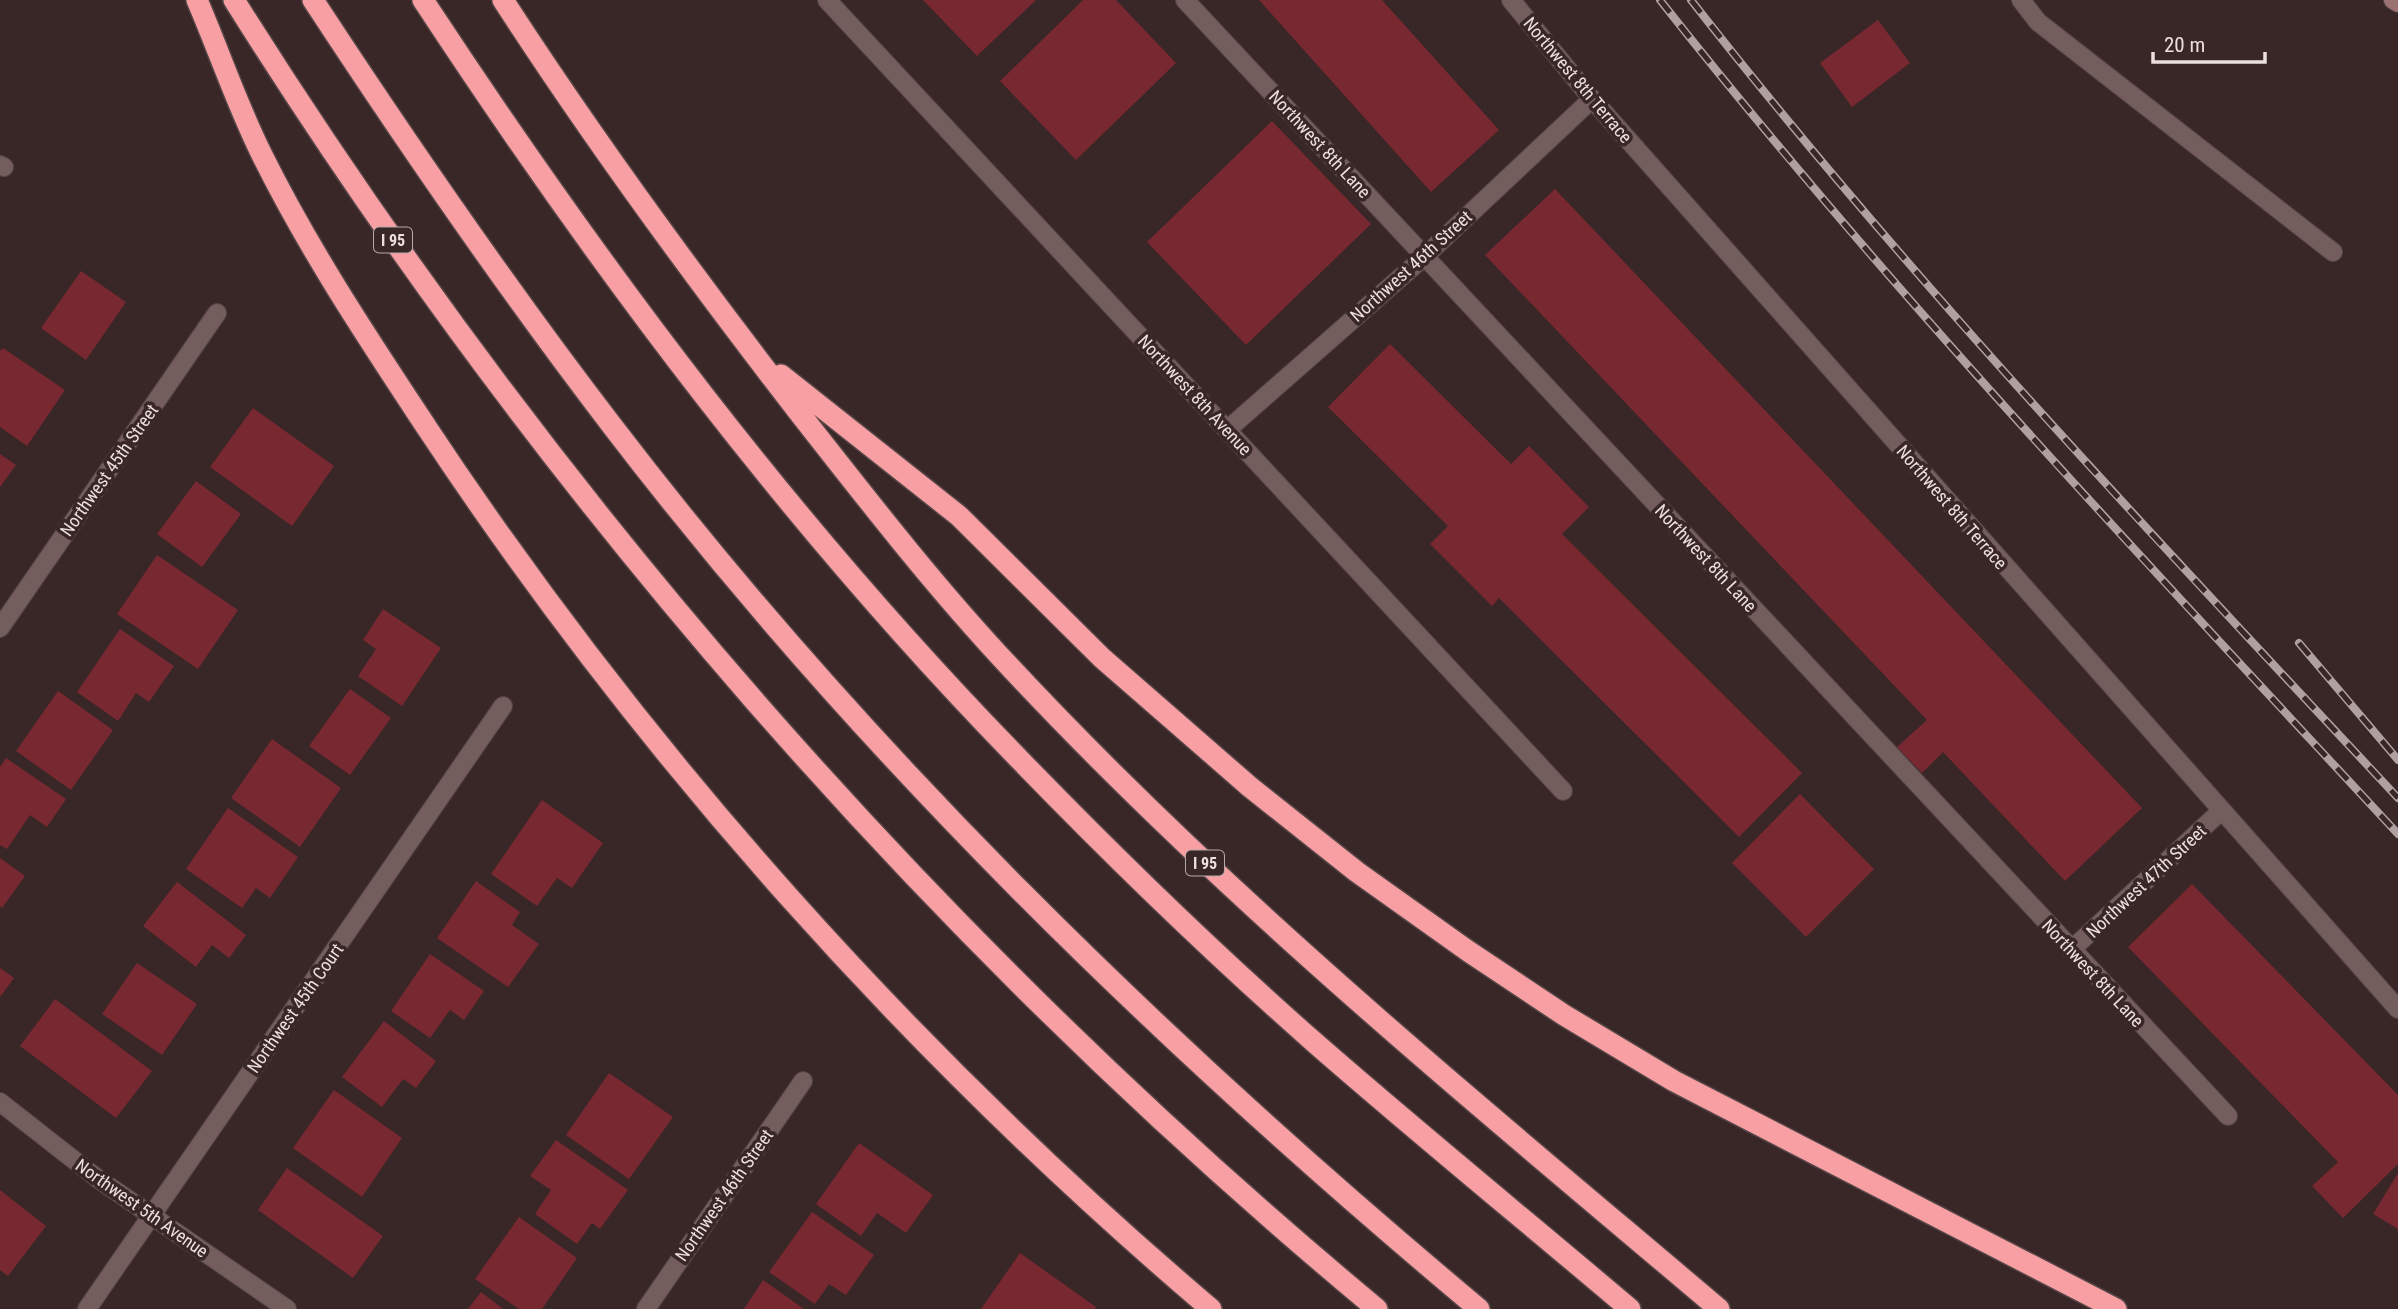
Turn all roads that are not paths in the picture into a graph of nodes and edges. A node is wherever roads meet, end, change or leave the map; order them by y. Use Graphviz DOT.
graph roads {
  1 [pos="197,0"];
  2 [pos="234,0"];
  3 [pos="313,0"];
  4 [pos="423,0"];
  5 [pos="503,0"];
  6 [pos="827,0"];
  7 [pos="1185,0"];
  8 [pos="1511,0"];
  9 [pos="2021,0"];
  10 [pos="2393,0"];
  11 [pos="2398,3"];
  12 [pos="1592,99"];
  13 [pos="2333,252"];
  14 [pos="1425,256"];
  15 [pos="217,313"];
  16 [pos="754,355"];
  17 [pos="1227,430"];
  18 [pos="0,628"];
  19 [pos="503,706"];
  20 [pos="1563,791"];
  21 [pos="2221,811"];
  22 [pos="2071,950"];
  23 [pos="2398,1009"];
  24 [pos="803,1081"];
  25 [pos="0,1102"];
  26 [pos="2228,1116"];
  27 [pos="152,1216"];
  28 [pos="87,1309"];
  29 [pos="287,1309"];
  30 [pos="646,1309"];
  31 [pos="1212,1309"];
  32 [pos="1377,1309"];
  33 [pos="1479,1309"];
  34 [pos="1630,1309"];
  35 [pos="1719,1309"];
  36 [pos="2116,1309"];
  1 -- 31 [label="highway"];
  2 -- 32 [label="highway, I 95"];
  3 -- 33 [label="highway"];
  4 -- 34 [label="highway"];
  5 -- 16 [label="highway, I 95"];
  6 -- 17 [label="street, Northwest 8th Avenue"];
  7 -- 14 [label="street, Northwest 8th Lane"];
  8 -- 12 [label="street, Northwest 8th Terrace"];
  9 -- 13 [label="street"];
  10 -- 11 [label="main road"];
  12 -- 14 [label="street, Northwest 46th Street"];
  12 -- 21 [label="street, Northwest 8th Terrace"];
  14 -- 17 [label="street, Northwest 46th Street"];
  14 -- 22 [label="street, Northwest 8th Lane"];
  15 -- 18 [label="street, Northwest 45th Street"];
  16 -- 35 [label="highway, I 95"];
  16 -- 36 [label="highway"];
  17 -- 20 [label="street, Northwest 8th Avenue"];
  19 -- 27 [label="street, Northwest 45th Court"];
  21 -- 22 [label="street, Northwest 47th Street"];
  21 -- 23 [label="street, Northwest 8th Terrace"];
  22 -- 26 [label="street, Northwest 8th Lane"];
  24 -- 30 [label="street, Northwest 46th Street"];
  25 -- 27 [label="street, Northwest 5th Avenue"];
  27 -- 28 [label="street, Northwest 45th Court"];
  27 -- 29 [label="street, Northwest 5th Avenue"];
}
